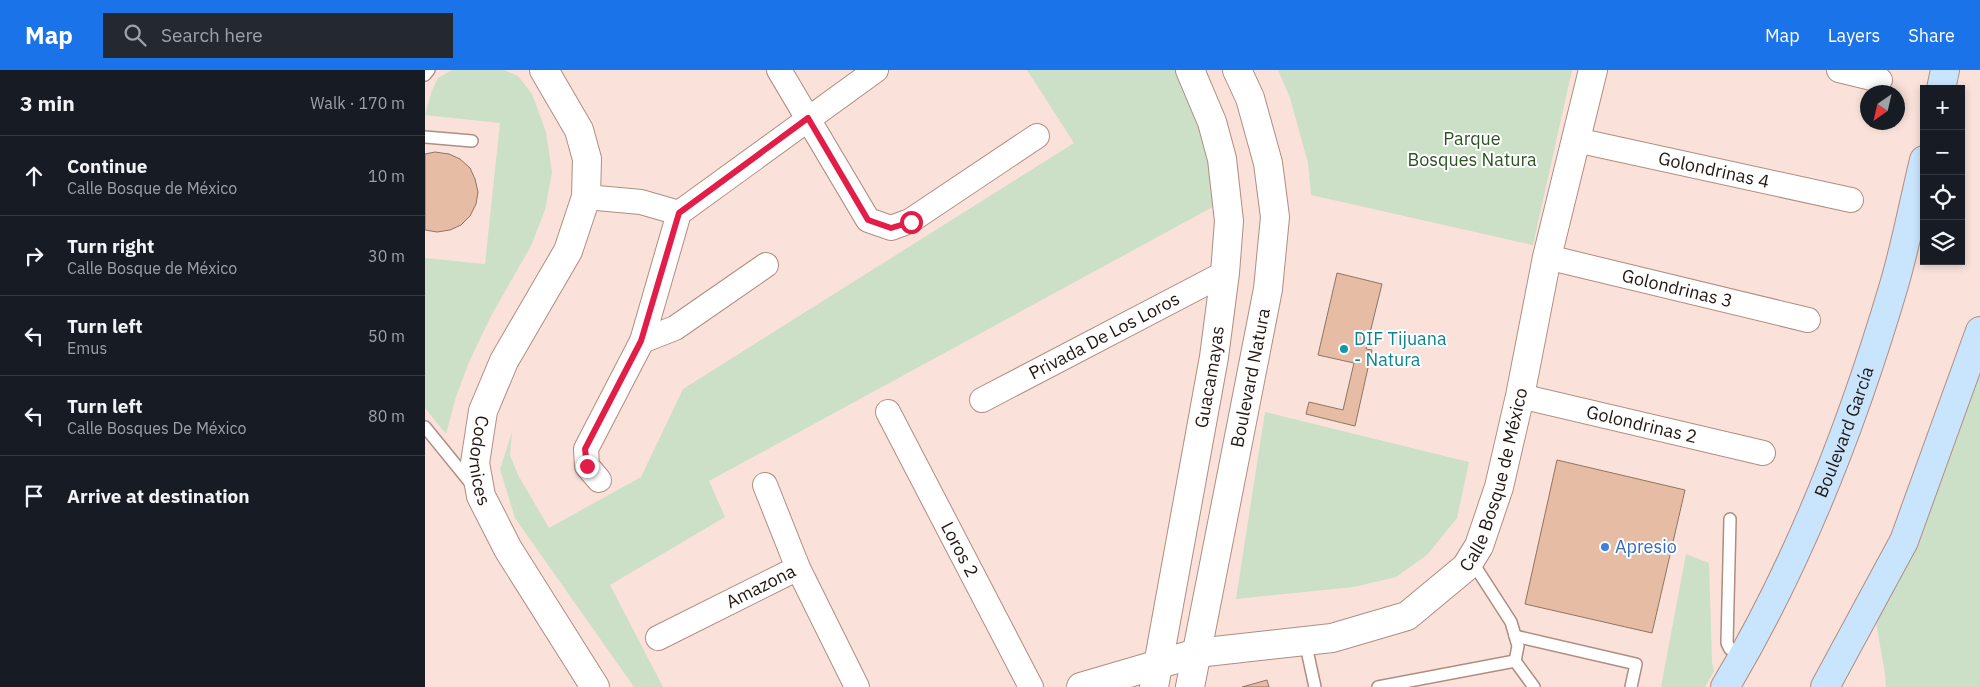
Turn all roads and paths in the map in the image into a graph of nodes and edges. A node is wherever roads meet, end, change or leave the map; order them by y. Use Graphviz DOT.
graph roads {
  1 [pos="429,70"];
  2 [pos="544,70"];
  3 [pos="779,70"];
  4 [pos="877,70"];
  5 [pos="1191,70"];
  6 [pos="1237,70"];
  7 [pos="1593,70"];
  8 [pos="1839,70"];
  9 [pos="1945,70"];
  10 [pos="425,75"];
  11 [pos="1880,80"];
  12 [pos="1942,85"];
  13 [pos="808,118"];
  14 [pos="1037,136"];
  15 [pos="425,137"];
  16 [pos="1576,140"];
  17 [pos="472,141"];
  18 [pos="1920,175"];
  19 [pos="586,197"];
  20 [pos="1851,200"];
  21 [pos="679,213"];
  22 [pos="1547,257"];
  23 [pos="766,265"];
  24 [pos="1225,272"];
  25 [pos="1807,320"];
  26 [pos="1980,331"];
  27 [pos="641,341"];
  28 [pos="1521,396"];
  29 [pos="982,400"];
  30 [pos="888,412"];
  31 [pos="425,427"];
  32 [pos="1763,453"];
  33 [pos="599,480"];
  34 [pos="765,485"];
  35 [pos="481,496"];
  36 [pos="1730,519"];
  37 [pos="1470,560"];
  38 [pos="798,568"];
  39 [pos="1515,636"];
  40 [pos="658,638"];
  41 [pos="1305,641"];
  42 [pos="1749,646"];
  43 [pos="1197,653"];
  44 [pos="1515,661"];
  45 [pos="1157,675"];
  46 [pos="595,687"];
  47 [pos="857,687"];
  48 [pos="1031,687"];
  49 [pos="1081,687"];
  50 [pos="1191,687"];
  51 [pos="1315,687"];
  52 [pos="1378,687"];
  53 [pos="1534,687"];
  54 [pos="1631,687"];
  55 [pos="1725,687"];
  56 [pos="1825,687"];
  1 -- 10 [label="lane"];
  2 -- 19 [label="street, Codornices"];
  3 -- 13 [label="street"];
  4 -- 13 [label="street"];
  5 -- 24 [label="street, Guacamayas"];
  6 -- 43 [label="street, Boulevard Natura"];
  7 -- 16 [label="street, Calle Bosque de México"];
  8 -- 11 [label="street"];
  9 -- 12 [label="main road"];
  13 -- 14 [label="street"];
  13 -- 21 [label="street"];
  15 -- 17 [label="lane"];
  16 -- 20 [label="street, Golondrinas 4"];
  16 -- 22 [label="street, Calle Bosque de México"];
  18 -- 42 [label="main road, Boulevard García"];
  19 -- 21 [label="street"];
  19 -- 35 [label="street, Codornices"];
  21 -- 27 [label="street"];
  22 -- 25 [label="street, Golondrinas 3"];
  22 -- 28 [label="street, Calle Bosque de México"];
  23 -- 27 [label="street"];
  24 -- 29 [label="street, Privada De Los Loros"];
  24 -- 45 [label="street, Guacamayas"];
  26 -- 56 [label="main road"];
  27 -- 33 [label="street"];
  28 -- 32 [label="street, Golondrinas 2"];
  28 -- 37 [label="street, Calle Bosque de México"];
  30 -- 48 [label="street, Loros 2"];
  31 -- 35 [label="lane"];
  34 -- 38 [label="street"];
  35 -- 46 [label="street, Codornices"];
  36 -- 42 [label="lane"];
  37 -- 39 [label="lane"];
  37 -- 41 [label="street, Calle Bosque de México"];
  38 -- 40 [label="street, Amazona"];
  38 -- 47 [label="street, Amazona"];
  39 -- 44 [label="lane"];
  39 -- 54 [label="lane"];
  41 -- 43 [label="street, Calle Bosque de México"];
  41 -- 51 [label="lane"];
  42 -- 55 [label="main road, Boulevard García"];
  43 -- 45 [label="street, Calle Bosque de México"];
  43 -- 50 [label="street, Boulevard Natura"];
  44 -- 52 [label="lane"];
  44 -- 53 [label="lane"];
  45 -- 49 [label="street, Calle Bosque de México"];
}
